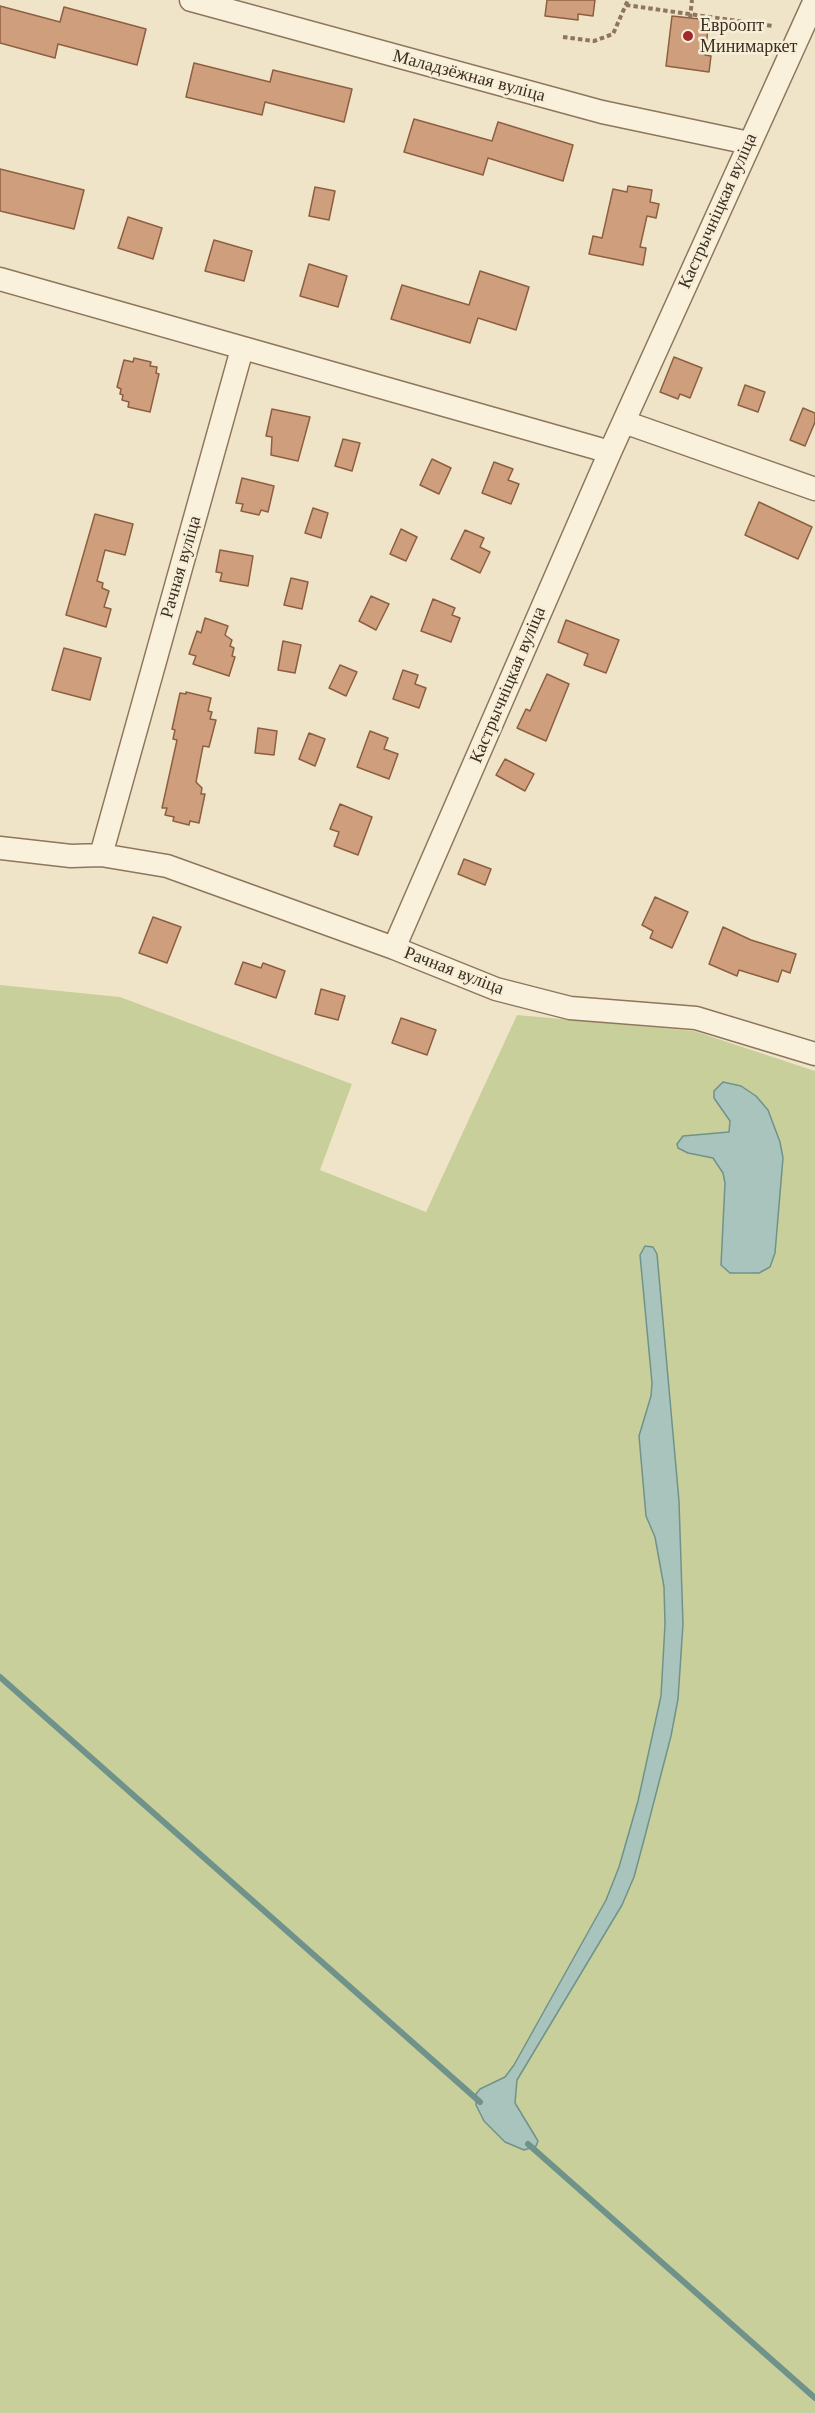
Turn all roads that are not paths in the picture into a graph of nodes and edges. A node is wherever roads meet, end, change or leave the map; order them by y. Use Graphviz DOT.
graph roads {
  1 [pos="191,0"];
  2 [pos="815,0"];
  3 [pos="748,143"];
  4 [pos="0,279"];
  5 [pos="242,349"];
  6 [pos="624,422"];
  7 [pos="610,452"];
  8 [pos="815,489"];
  9 [pos="0,848"];
  10 [pos="101,855"];
  11 [pos="394,948"];
  12 [pos="815,1054"];
  1 -- 3 [label="street, Маладзёжная вуліца"];
  2 -- 3 [label="street, Кастрычніцкая вуліца"];
  3 -- 6 [label="street, Кастрычніцкая вуліца"];
  4 -- 5 [label="street"];
  5 -- 7 [label="street"];
  5 -- 10 [label="street, Рачная вуліца"];
  6 -- 7 [label="street, Кастрычніцкая вуліца"];
  6 -- 8 [label="street"];
  7 -- 11 [label="street, Кастрычніцкая вуліца"];
  9 -- 10 [label="street, Рачная вуліца"];
  10 -- 11 [label="street, Рачная вуліца"];
  11 -- 12 [label="street, Рачная вуліца"];
}
